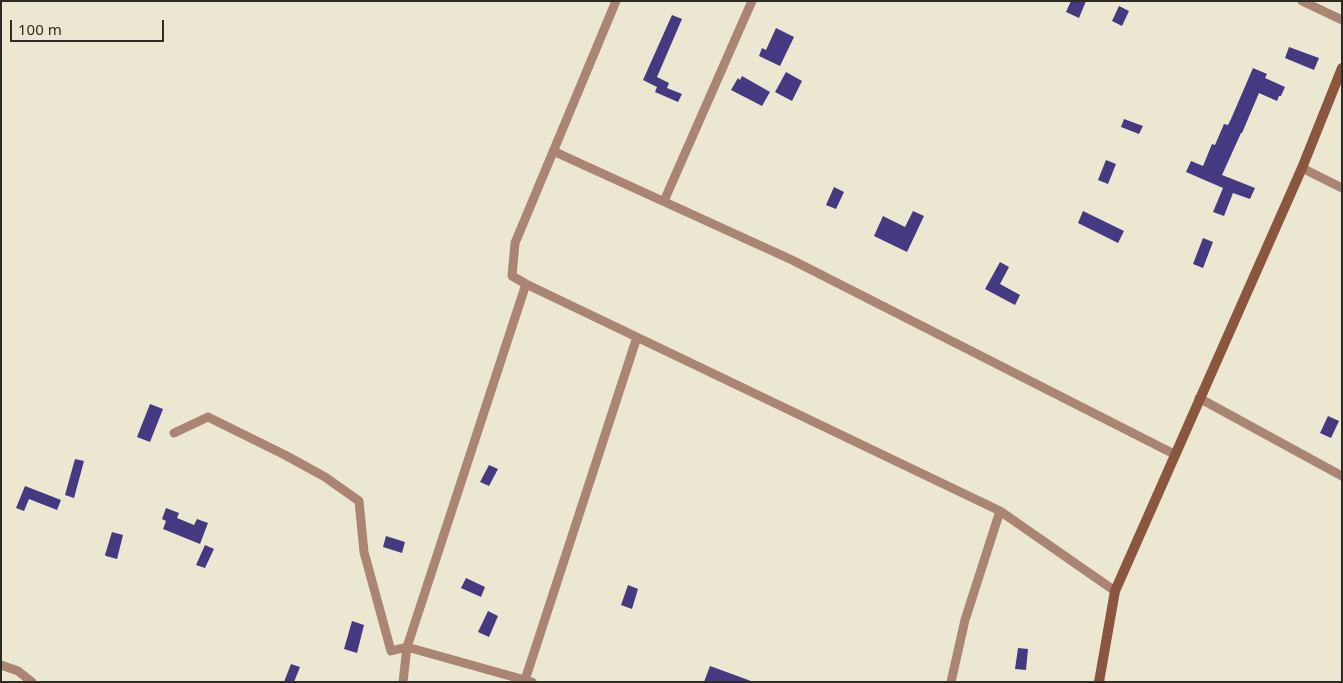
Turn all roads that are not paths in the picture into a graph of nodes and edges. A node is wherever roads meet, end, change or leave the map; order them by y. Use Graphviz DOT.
graph roads {
  1 [pos="616,1"];
  2 [pos="752,1"];
  3 [pos="1302,1"];
  4 [pos="1342,20"];
  5 [pos="1342,68"];
  6 [pos="553,151"];
  7 [pos="1302,168"];
  8 [pos="1342,188"];
  9 [pos="664,202"];
  10 [pos="526,284"];
  11 [pos="637,338"];
  12 [pos="1199,398"];
  13 [pos="174,432"];
  14 [pos="1174,454"];
  15 [pos="1342,476"];
  16 [pos="1000,511"];
  17 [pos="1115,591"];
  18 [pos="407,647"];
  19 [pos="1,665"];
  20 [pos="529,681"];
  21 [pos="32,682"];
  22 [pos="403,682"];
  23 [pos="951,682"];
  24 [pos="1099,682"];
  1 -- 6 [label="street"];
  2 -- 9 [label="street"];
  3 -- 4 [label="street"];
  5 -- 7 [label="street"];
  6 -- 9 [label="street"];
  6 -- 10 [label="street"];
  7 -- 8 [label="street"];
  7 -- 12 [label="street"];
  9 -- 14 [label="street"];
  10 -- 11 [label="street"];
  10 -- 18 [label="street"];
  11 -- 16 [label="street"];
  11 -- 20 [label="street"];
  12 -- 14 [label="street"];
  12 -- 15 [label="street"];
  13 -- 18 [label="street"];
  14 -- 17 [label="street"];
  16 -- 17 [label="street"];
  16 -- 23 [label="street"];
  17 -- 24 [label="street"];
  18 -- 20 [label="street"];
  18 -- 22 [label="street"];
  19 -- 21 [label="street"];
}
